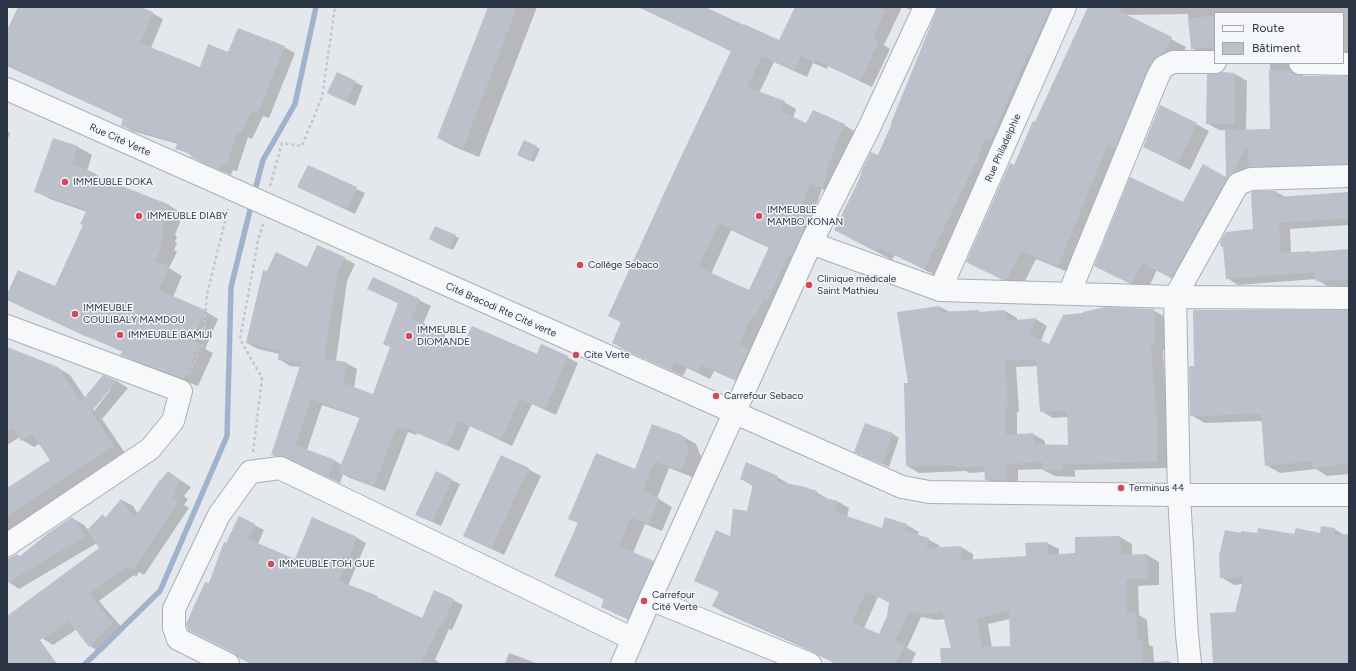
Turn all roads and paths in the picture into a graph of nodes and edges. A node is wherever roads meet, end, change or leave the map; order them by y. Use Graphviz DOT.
graph roads {
  1 [pos="335,7"];
  2 [pos="925,7"];
  3 [pos="1065,7"];
  4 [pos="1214,62"];
  5 [pos="7,89"];
  6 [pos="1349,176"];
  7 [pos="232,190"];
  8 [pos="268,206"];
  9 [pos="811,243"];
  10 [pos="940,290"];
  11 [pos="1069,294"];
  12 [pos="1175,298"];
  13 [pos="1349,298"];
  14 [pos="7,326"];
  15 [pos="182,391"];
  16 [pos="734,413"];
  17 [pos="250,472"];
  18 [pos="1349,495"];
  19 [pos="1179,496"];
  20 [pos="7,545"];
  21 [pos="650,599"];
  22 [pos="633,639"];
  23 [pos="228,664"];
  24 [pos="622,664"];
  25 [pos="810,664"];
  26 [pos="1190,664"];
  1 -- 8 [label="path"];
  2 -- 9 [label="street"];
  3 -- 10 [label="street, Rue Philadelphie"];
  4 -- 11 [label="street"];
  5 -- 7 [label="street, Rue Cité Verte"];
  6 -- 12 [label="street"];
  7 -- 8 [label="street, Rue Cité Verte"];
  7 -- 15 [label="path"];
  8 -- 16 [label="street, Cité Bracodi Rte Cité verte"];
  8 -- 17 [label="path"];
  9 -- 10 [label="street"];
  9 -- 16 [label="street"];
  10 -- 11 [label="street"];
  11 -- 12 [label="street"];
  12 -- 13 [label="street"];
  12 -- 19 [label="street"];
  14 -- 15 [label="street"];
  15 -- 20 [label="street"];
  16 -- 19 [label="street, Cité Bracodi Rte Cité verte"];
  16 -- 21 [label="street"];
  17 -- 22 [label="street"];
  17 -- 23 [label="street"];
  18 -- 19 [label="street, Cité Bracodi Rte Cité verte"];
  19 -- 26 [label="street"];
  21 -- 22 [label="street"];
  21 -- 25 [label="street"];
  22 -- 24 [label="street"];
}
